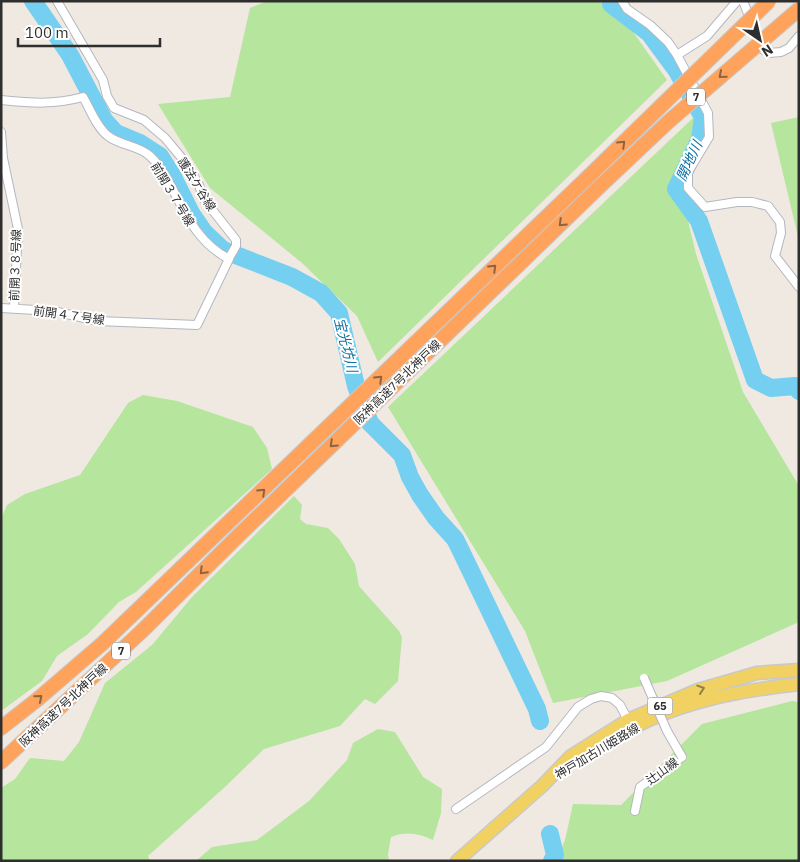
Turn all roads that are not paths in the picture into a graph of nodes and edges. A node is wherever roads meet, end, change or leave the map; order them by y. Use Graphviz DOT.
graph roads {
  1 [pos="57,1"];
  2 [pos="622,1"];
  3 [pos="737,1"];
  4 [pos="743,1"];
  5 [pos="764,1"];
  6 [pos="769,1"];
  7 [pos="796,1"];
  8 [pos="799,10"];
  9 [pos="799,36"];
  10 [pos="731,39"];
  11 [pos="677,55"];
  12 [pos="1,100"];
  13 [pos="1,132"];
  14 [pos="229,258"];
  15 [pos="799,288"];
  16 [pos="1,308"];
  17 [pos="14,308"];
  18 [pos="197,325"];
  19 [pos="799,670"];
  20 [pos="644,678"];
  21 [pos="799,684"];
  22 [pos="628,720"];
  23 [pos="1,728"];
  24 [pos="1,762"];
  25 [pos="542,786"];
  26 [pos="456,809"];
  27 [pos="635,810"];
  28 [pos="457,861"];
  1 -- 14 [label="street, 護法ケ谷線"];
  2 -- 11 [label="street"];
  3 -- 11 [label="street"];
  4 -- 9 [label="street"];
  5 -- 10 [label="highway, bridge"];
  6 -- 10 [label="highway, 阪神高速7号北神戸線 / 7, bridge"];
  7 -- 8 [label="street"];
  8 -- 24 [label="highway, 阪神高速7号北神戸線 / 7, one-way, bridge"];
  23 -- 10 [label="highway, 阪神高速7号北神戸線 / 7, one-way, bridge"];
  11 -- 15 [label="street"];
  12 -- 18 [label="street, 前開３７号線"];
  13 -- 17 [label="street, 前開３８号線"];
  16 -- 17 [label="street, 前開４７号線"];
  17 -- 18 [label="street, 前開４７号線"];
  22 -- 19 [label="main road, 神戸加古川姫路線 / 65, one-way"];
  20 -- 27 [label="street, 辻山線, bridge"];
  21 -- 25 [label="main road, 神戸加古川姫路線 / 65"];
  22 -- 25 [label="main road, 神戸加古川姫路線 / 65"];
  22 -- 26 [label="street"];
  25 -- 28 [label="main road, 神戸加古川姫路線 / 65"];
}
